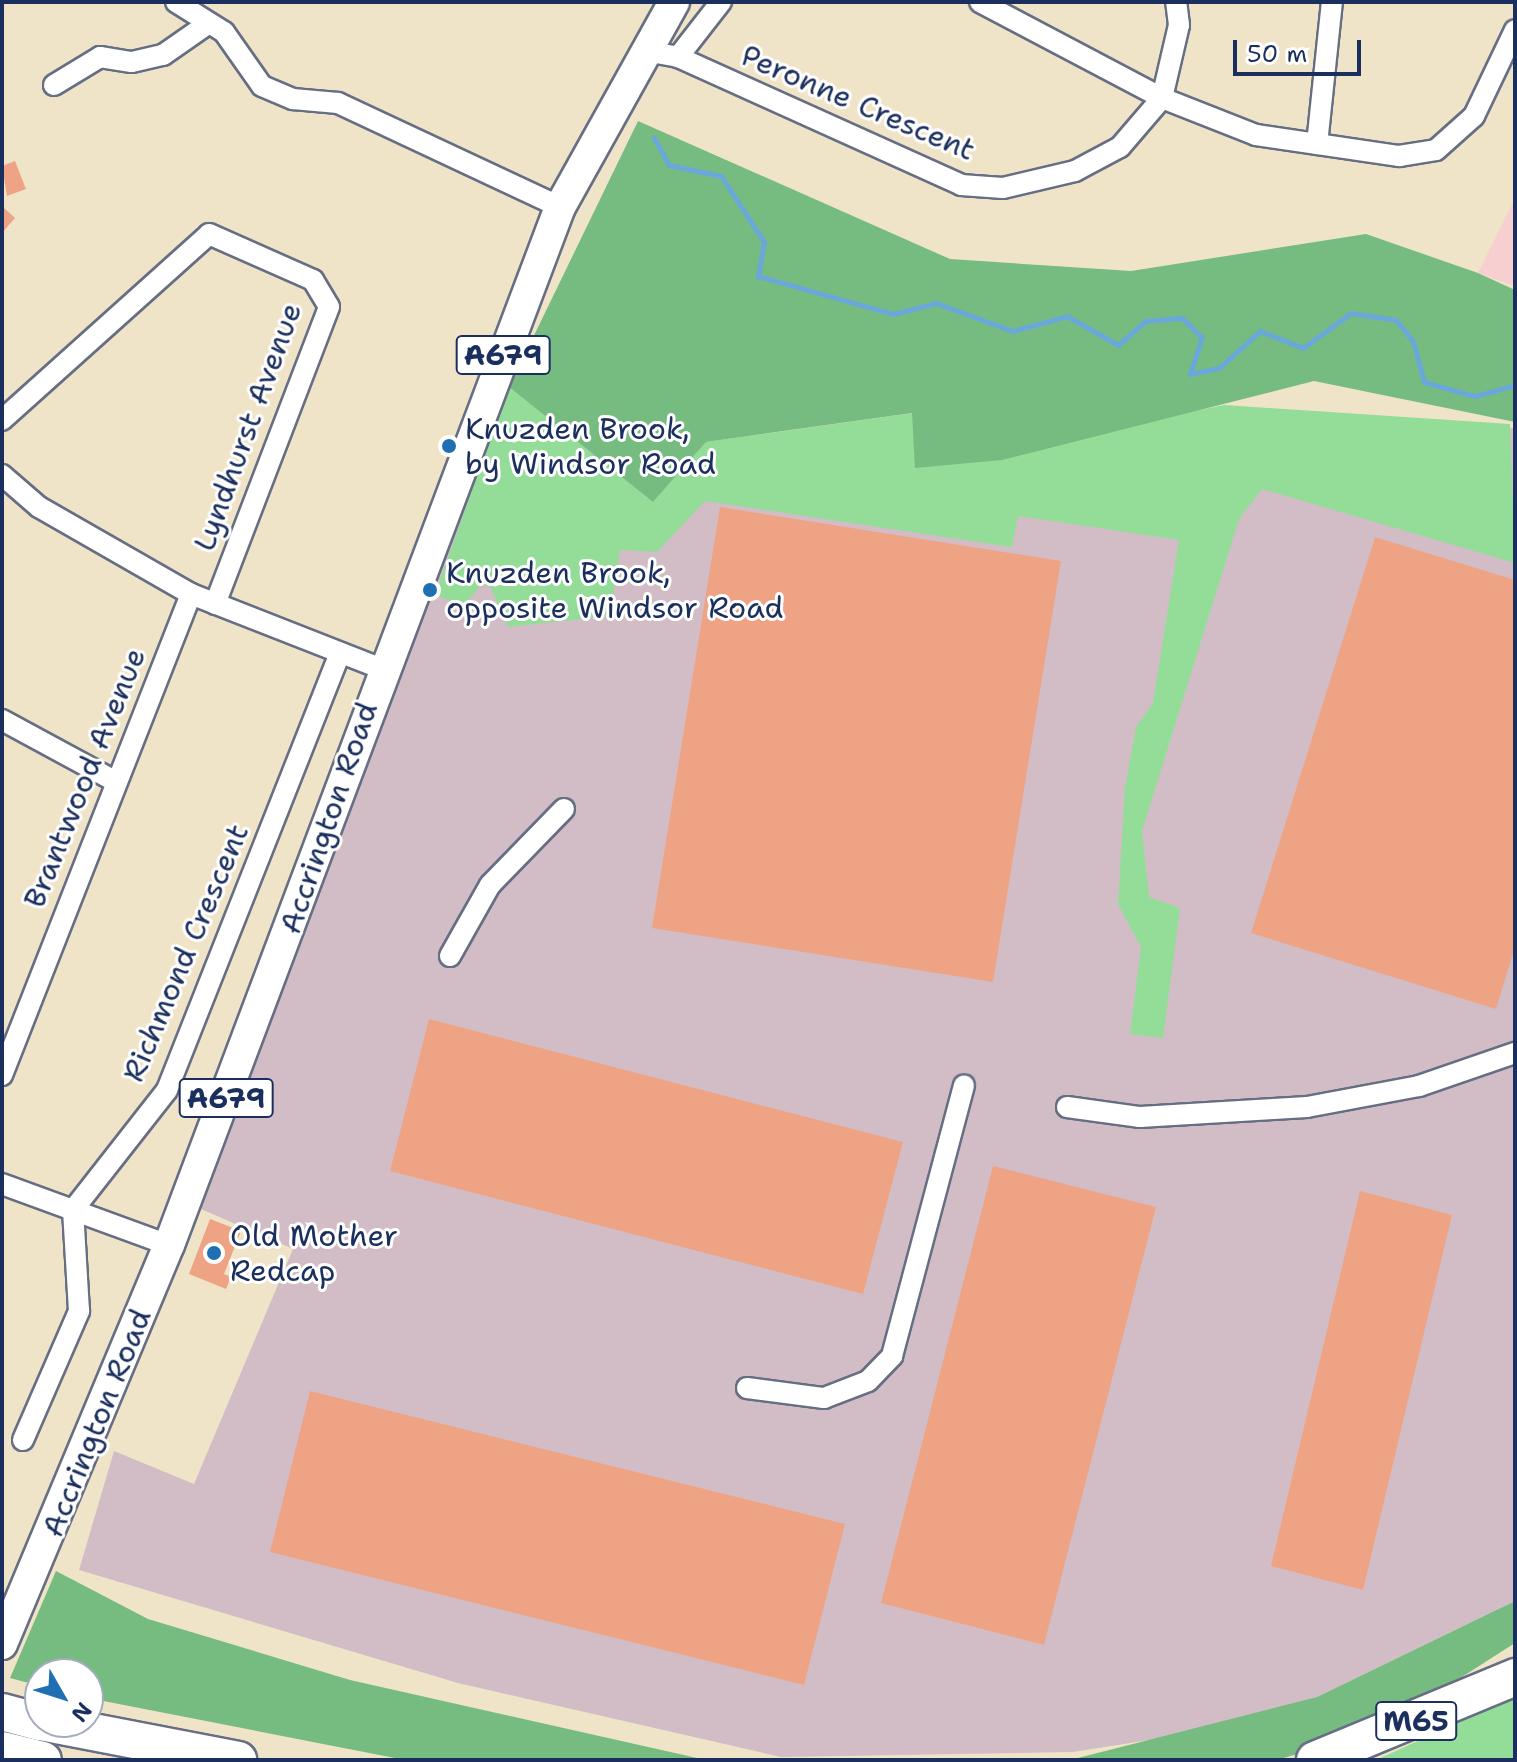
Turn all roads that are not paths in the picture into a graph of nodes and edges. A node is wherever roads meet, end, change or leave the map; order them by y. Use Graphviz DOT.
graph roads {
  1 [pos="176,2"];
  2 [pos="674,2"];
  3 [pos="721,2"];
  4 [pos="980,2"];
  5 [pos="1176,2"];
  6 [pos="1332,2"];
  7 [pos="209,23"];
  8 [pos="1515,30"];
  9 [pos="645,51"];
  10 [pos="678,57"];
  11 [pos="54,85"];
  12 [pos="1162,98"];
  13 [pos="1317,144"];
  14 [pos="560,207"];
  15 [pos="2,420"];
  16 [pos="2,475"];
  17 [pos="191,594"];
  18 [pos="215,604"];
  19 [pos="340,653"];
  20 [pos="382,669"];
  21 [pos="2,720"];
  22 [pos="113,780"];
  23 [pos="564,809"];
  24 [pos="450,956"];
  25 [pos="1515,1053"];
  26 [pos="2,1075"];
  27 [pos="964,1085"];
  28 [pos="1067,1107"];
  29 [pos="2,1184"];
  30 [pos="73,1210"];
  31 [pos="169,1245"];
  32 [pos="747,1388"];
  33 [pos="23,1440"];
  34 [pos="2,1644"];
  35 [pos="1515,1677"];
  36 [pos="2,1712"];
  37 [pos="24,1718"];
  38 [pos="104,1734"];
  39 [pos="2,1750"];
  40 [pos="42,1760"];
  41 [pos="238,1760"];
  42 [pos="1315,1760"];
  1 -- 7 [label="street"];
  2 -- 9 [label="main road, Accrington Road / A679"];
  3 -- 10 [label="street"];
  4 -- 12 [label="street"];
  5 -- 12 [label="street, Peronne Crescent"];
  6 -- 13 [label="street"];
  7 -- 11 [label="street"];
  7 -- 14 [label="street"];
  8 -- 13 [label="street"];
  9 -- 10 [label="street, Peronne Crescent"];
  9 -- 14 [label="main road, Accrington Road / A679"];
  10 -- 12 [label="street, Peronne Crescent"];
  12 -- 13 [label="street"];
  14 -- 20 [label="main road, Accrington Road / A679"];
  15 -- 18 [label="street, Lyndhurst Avenue"];
  16 -- 17 [label="street"];
  17 -- 18 [label="street"];
  17 -- 22 [label="street, Brantwood Avenue"];
  18 -- 19 [label="street"];
  19 -- 20 [label="street"];
  19 -- 30 [label="street, Richmond Crescent"];
  20 -- 31 [label="main road, Accrington Road / A679"];
  21 -- 22 [label="street"];
  22 -- 26 [label="street, Brantwood Avenue"];
  23 -- 24 [label="street"];
  25 -- 28 [label="street"];
  27 -- 32 [label="street"];
  29 -- 30 [label="street"];
  30 -- 31 [label="street"];
  30 -- 33 [label="street"];
  31 -- 34 [label="main road, Accrington Road / A679"];
  35 -- 42 [label="highway, M65"];
  36 -- 37 [label="highway"];
  38 -- 41 [label="highway"];
  39 -- 40 [label="highway"];
}
